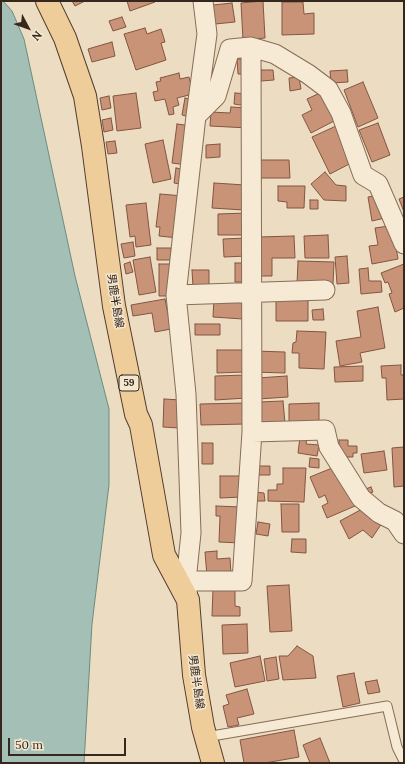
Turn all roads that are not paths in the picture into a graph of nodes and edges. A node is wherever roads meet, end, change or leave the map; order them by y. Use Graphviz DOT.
graph roads {
  1 [pos="48,1"];
  2 [pos="203,1"];
  3 [pos="251,47"];
  4 [pos="196,116"];
  5 [pos="404,244"];
  6 [pos="325,290"];
  7 [pos="252,292"];
  8 [pos="176,295"];
  9 [pos="252,432"];
  10 [pos="404,534"];
  11 [pos="187,590"];
  12 [pos="206,737"];
  13 [pos="404,761"];
  14 [pos="213,763"];
  1 -- 11 [label="main road, 男鹿半島線 / 59"];
  2 -- 4 [label="street, 男鹿半島線"];
  3 -- 4 [label="street"];
  3 -- 5 [label="street"];
  3 -- 7 [label="street"];
  4 -- 8 [label="street, 男鹿半島線"];
  6 -- 7 [label="street"];
  7 -- 8 [label="street"];
  7 -- 9 [label="street"];
  8 -- 11 [label="street, 男鹿半島線"];
  9 -- 10 [label="street"];
  9 -- 11 [label="street"];
  11 -- 12 [label="main road, 男鹿半島線 / 59"];
  12 -- 13 [label="lane"];
  12 -- 14 [label="main road, 男鹿半島線 / 59"];
}
